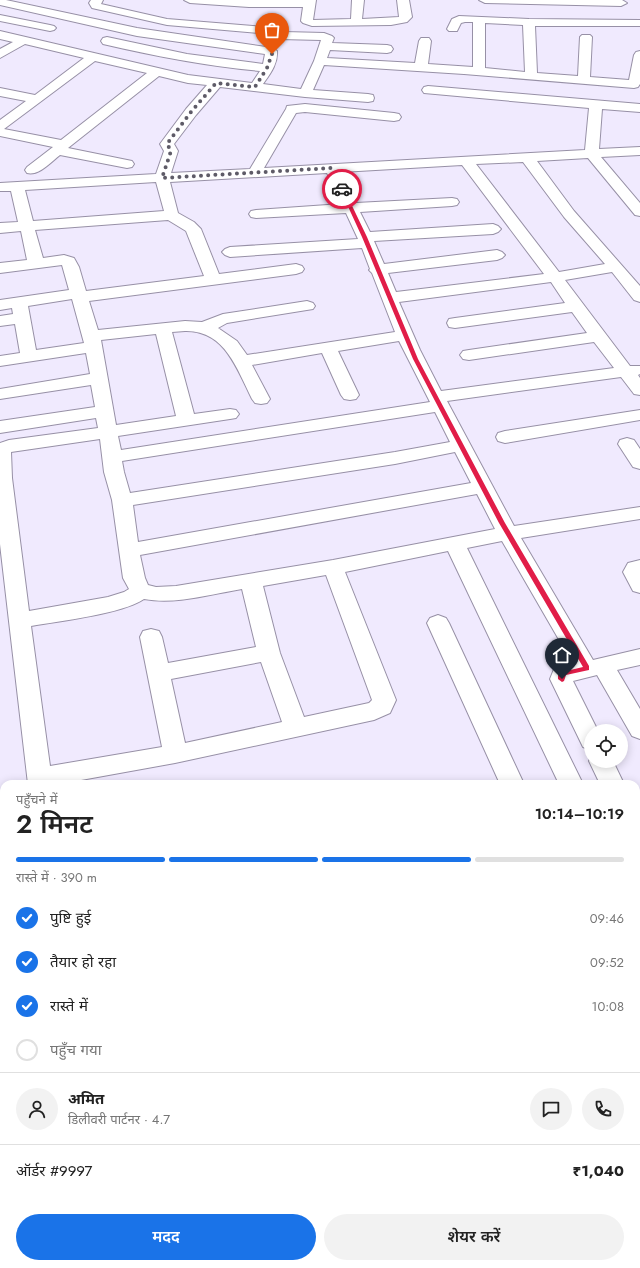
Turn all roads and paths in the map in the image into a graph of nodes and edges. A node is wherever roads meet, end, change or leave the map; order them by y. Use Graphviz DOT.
graph roads {
  1 [pos="97,0"];
  2 [pos="190,0"];
  3 [pos="358,0"];
  4 [pos="403,0"];
  5 [pos="485,0"];
  6 [pos="536,1"];
  7 [pos="0,2"];
  8 [pos="310,2"];
  9 [pos="621,2"];
  10 [pos="462,5"];
  11 [pos="0,18"];
  12 [pos="463,18"];
  13 [pos="480,19"];
  14 [pos="543,21"];
  15 [pos="356,22"];
  16 [pos="529,22"];
  17 [pos="635,23"];
  18 [pos="184,24"];
  19 [pos="453,29"];
  20 [pos="62,31"];
  21 [pos="0,35"];
  22 [pos="277,35"];
  23 [pos="640,35"];
  24 [pos="586,37"];
  25 [pos="98,39"];
  26 [pos="425,40"];
  27 [pos="22,41"];
  28 [pos="326,46"];
  29 [pos="387,49"];
  30 [pos="267,51"];
  31 [pos="0,54"];
  32 [pos="640,55"];
  33 [pos="94,57"];
  34 [pos="320,61"];
  35 [pos="421,67"];
  36 [pos="267,68"];
  37 [pos="157,71"];
  38 [pos="479,71"];
  39 [pos="531,76"];
  40 [pos="584,80"];
  41 [pos="216,83"];
  42 [pos="637,85"];
  43 [pos="255,87"];
  44 [pos="428,90"];
  45 [pos="0,92"];
  46 [pos="305,93"];
  47 [pos="368,98"];
  48 [pos="37,99"];
  49 [pos="596,105"];
  50 [pos="640,108"];
  51 [pos="394,117"];
  52 [pos="1,125"];
  53 [pos="60,148"];
  54 [pos="640,151"];
  55 [pos="592,154"];
  56 [pos="527,157"];
  57 [pos="466,161"];
  58 [pos="127,164"];
  59 [pos="332,168"];
  60 [pos="32,170"];
  61 [pos="254,173"];
  62 [pos="162,178"];
  63 [pos="17,186"];
  64 [pos="0,187"];
  65 [pos="452,202"];
  66 [pos="352,208"];
  67 [pos="640,212"];
  68 [pos="256,214"];
  69 [pos="170,215"];
  70 [pos="27,226"];
  71 [pos="0,228"];
  72 [pos="493,229"];
  73 [pos="365,240"];
  74 [pos="230,252"];
  75 [pos="497,255"];
  76 [pos="36,263"];
  77 [pos="616,267"];
  78 [pos="0,268"];
  79 [pos="296,269"];
  80 [pos="378,270"];
  81 [pos="555,277"];
  82 [pos="213,279"];
  83 [pos="79,295"];
  84 [pos="640,297"];
  85 [pos="390,298"];
  86 [pos="0,305"];
  87 [pos="307,306"];
  88 [pos="576,306"];
  89 [pos="20,310"];
  90 [pos="0,321"];
  91 [pos="455,323"];
  92 [pos="203,328"];
  93 [pos="163,329"];
  94 [pos="405,335"];
  95 [pos="598,336"];
  96 [pos="93,341"];
  97 [pos="328,347"];
  98 [pos="469,355"];
  99 [pos="29,357"];
  100 [pos="0,361"];
  101 [pos="242,361"];
  102 [pos="633,371"];
  103 [pos="100,378"];
  104 [pos="640,390"];
  105 [pos="0,394"];
  106 [pos="350,395"];
  107 [pos="261,399"];
  108 [pos="438,402"];
  109 [pos="104,411"];
  110 [pos="230,414"];
  111 [pos="640,415"];
  112 [pos="186,420"];
  113 [pos="0,427"];
  114 [pos="108,432"];
  115 [pos="505,437"];
  116 [pos="627,444"];
  117 [pos="461,445"];
  118 [pos="114,457"];
  119 [pos="640,463"];
  120 [pos="1,478"];
  121 [pos="484,487"];
  122 [pos="122,500"];
  123 [pos="640,513"];
  124 [pos="508,533"];
  125 [pos="455,544"];
  126 [pos="130,550"];
  127 [pos="640,567"];
  128 [pos="333,568"];
  129 [pos="251,581"];
  130 [pos="640,586"];
  131 [pos="141,591"];
  132 [pos="19,622"];
  133 [pos="438,622"];
  134 [pos="150,637"];
  135 [pos="269,653"];
  136 [pos="640,657"];
  137 [pos="595,666"];
  138 [pos="158,673"];
  139 [pos="584,726"];
  140 [pos="296,728"];
  141 [pos="640,730"];
  142 [pos="175,754"];
  143 [pos="604,768"];
  144 [pos="39,780"];
  145 [pos="44,780"];
  146 [pos="510,780"];
  147 [pos="569,780"];
  148 [pos="610,780"];
  1 -- 18 [label="street"];
  2 -- 8 [label="street"];
  2 -- 18 [label="street"];
  3 -- 15 [label="street"];
  4 -- 15 [label="street"];
  5 -- 6 [label="street"];
  6 -- 9 [label="street"];
  6 -- 14 [label="street"];
  7 -- 30 [label="street"];
  8 -- 15 [label="street"];
  9 -- 17 [label="street"];
  10 -- 12 [label="street"];
  11 -- 20 [label="street"];
  12 -- 13 [label="street"];
  12 -- 19 [label="street"];
  13 -- 16 [label="street"];
  13 -- 38 [label="street"];
  14 -- 16 [label="street"];
  14 -- 17 [label="street"];
  16 -- 39 [label="street"];
  17 -- 23 [label="street"];
  18 -- 22 [label="street"];
  21 -- 27 [label="street"];
  22 -- 28 [label="street"];
  22 -- 30 [label="street"];
  24 -- 40 [label="street"];
  25 -- 36 [label="street"];
  26 -- 35 [label="street"];
  27 -- 31 [label="street"];
  27 -- 33 [label="street"];
  28 -- 29 [label="street"];
  28 -- 34 [label="street"];
  30 -- 36 [label="street"];
  32 -- 42 [label="street"];
  33 -- 37 [label="street"];
  33 -- 48 [label="street"];
  34 -- 35 [label="street"];
  34 -- 46 [label="street"];
  35 -- 38 [label="street"];
  36 -- 43 [label="street"];
  37 -- 41 [label="street"];
  37 -- 53 [label="street"];
  38 -- 39 [label="street"];
  39 -- 40 [label="street"];
  40 -- 42 [label="street"];
  41 -- 43 [label="street"];
  41 -- 62 [label="street"];
  43 -- 46 [label="street"];
  44 -- 49 [label="street"];
  45 -- 48 [label="street"];
  46 -- 47 [label="street"];
  48 -- 52 [label="street"];
  49 -- 50 [label="street"];
  49 -- 55 [label="street"];
  51 -- 61 [label="street"];
  52 -- 53 [label="street"];
  53 -- 58 [label="street"];
  53 -- 60 [label="street"];
  54 -- 55 [label="street"];
  55 -- 56 [label="street"];
  55 -- 67 [label="street"];
  56 -- 57 [label="street"];
  56 -- 77 [label="street"];
  57 -- 59 [label="street"];
  57 -- 81 [label="street"];
  59 -- 61 [label="street"];
  59 -- 66 [label="street"];
  61 -- 62 [label="street"];
  62 -- 63 [label="street"];
  62 -- 69 [label="street"];
  63 -- 64 [label="street"];
  63 -- 70 [label="street"];
  65 -- 66 [label="street"];
  66 -- 68 [label="street"];
  66 -- 73 [label="street"];
  69 -- 70 [label="street"];
  69 -- 82 [label="street"];
  70 -- 71 [label="street"];
  70 -- 76 [label="street"];
  72 -- 73 [label="street"];
  73 -- 74 [label="street"];
  73 -- 80 [label="street"];
  75 -- 80 [label="street"];
  76 -- 78 [label="street"];
  76 -- 83 [label="street"];
  77 -- 81 [label="street"];
  77 -- 84 [label="street"];
  79 -- 82 [label="street"];
  80 -- 85 [label="street"];
  81 -- 85 [label="street"];
  81 -- 88 [label="street"];
  82 -- 83 [label="street"];
  83 -- 89 [label="street"];
  83 -- 96 [label="street"];
  85 -- 94 [label="street"];
  86 -- 89 [label="street"];
  87 -- 92 [label="street"];
  88 -- 91 [label="street"];
  88 -- 95 [label="street"];
  89 -- 90 [label="street"];
  89 -- 99 [label="street"];
  92 -- 93 [label="street"];
  92 -- 101 [label="street"];
  93 -- 96 [label="street"];
  93 -- 112 [label="street"];
  94 -- 97 [label="street"];
  94 -- 108 [label="street"];
  95 -- 98 [label="street"];
  95 -- 102 [label="street"];
  96 -- 99 [label="street"];
  96 -- 103 [label="street"];
  97 -- 101 [label="street"];
  97 -- 106 [label="street"];
  99 -- 100 [label="street"];
  101 -- 107 [label="street"];
  102 -- 104 [label="street"];
  102 -- 108 [label="street"];
  103 -- 105 [label="street"];
  103 -- 109 [label="street"];
  108 -- 117 [label="street"];
  108 -- 118 [label="street"];
  109 -- 113 [label="street"];
  109 -- 114 [label="street"];
  110 -- 112 [label="street"];
  111 -- 115 [label="street"];
  112 -- 114 [label="street"];
  114 -- 118 [label="street"];
  114 -- 120 [label="street"];
  116 -- 119 [label="street"];
  117 -- 121 [label="street"];
  117 -- 122 [label="street"];
  118 -- 122 [label="street"];
  120 -- 132 [label="street"];
  121 -- 124 [label="street"];
  121 -- 126 [label="street"];
  122 -- 126 [label="street"];
  123 -- 124 [label="street"];
  124 -- 125 [label="street"];
  124 -- 137 [label="street"];
  125 -- 128 [label="street"];
  125 -- 147 [label="street"];
  126 -- 131 [label="street"];
  127 -- 130 [label="street"];
  128 -- 129 [label="street"];
  128 -- 140 [label="street"];
  129 -- 131 [label="street"];
  129 -- 135 [label="street"];
  131 -- 132 [label="street"];
  132 -- 144 [label="street"];
  133 -- 146 [label="street"];
  134 -- 138 [label="street"];
  135 -- 138 [label="street"];
  135 -- 140 [label="street"];
  136 -- 137 [label="street"];
  137 -- 139 [label="street"];
  137 -- 141 [label="street"];
  138 -- 142 [label="street"];
  140 -- 142 [label="street"];
  142 -- 145 [label="street"];
  143 -- 148 [label="street"];
}
